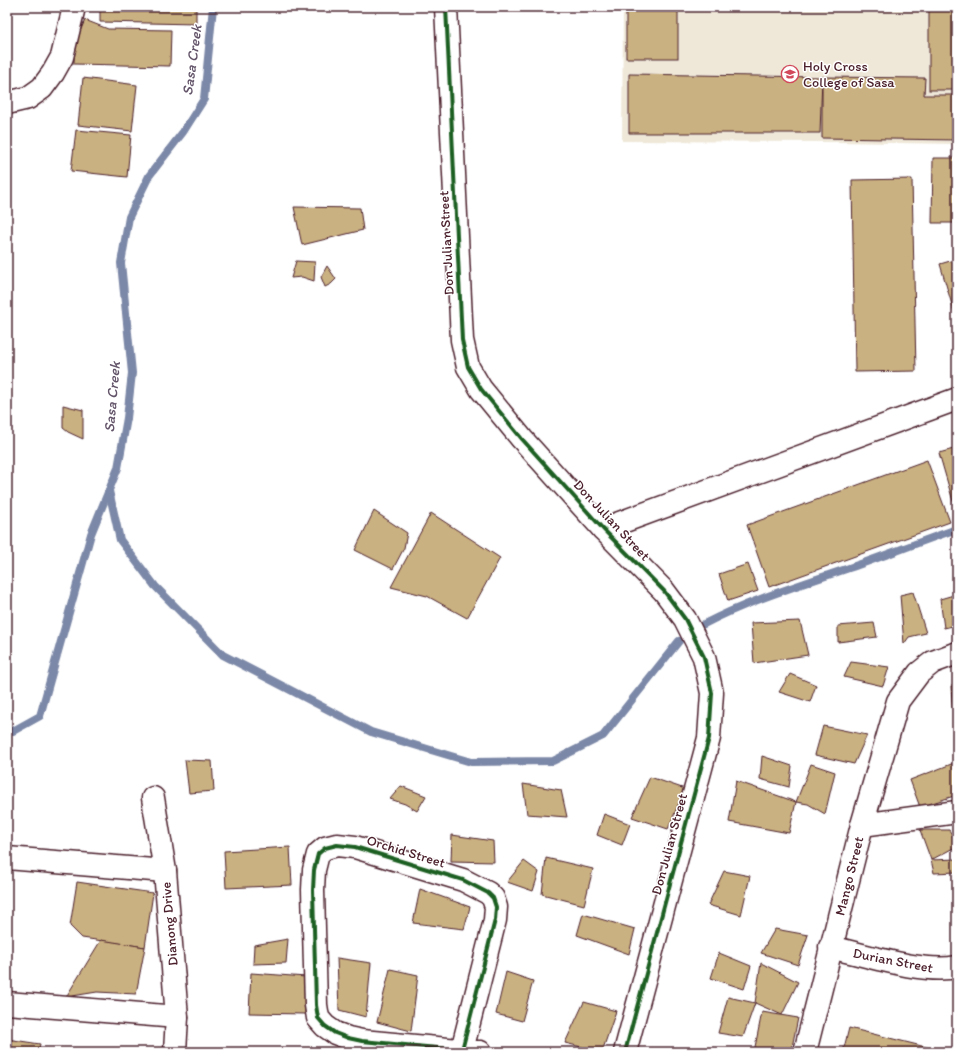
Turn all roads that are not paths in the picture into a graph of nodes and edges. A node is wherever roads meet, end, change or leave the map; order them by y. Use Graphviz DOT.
graph roads {
  1 [pos="74,7"];
  2 [pos="446,7"];
  3 [pos="7,103"];
  4 [pos="957,399"];
  5 [pos="603,530"];
  6 [pos="957,653"];
  7 [pos="153,798"];
  8 [pos="957,812"];
  9 [pos="862,825"];
  10 [pos="7,858"];
  11 [pos="164,871"];
  12 [pos="830,947"];
  13 [pos="957,967"];
  14 [pos="7,1003"];
  15 [pos="177,1017"];
  16 [pos="471,1051"];
  17 [pos="175,1052"];
  18 [pos="624,1052"];
  19 [pos="805,1052"];
  1 -- 3 [label="street"];
  2 -- 5 [label="street, Don Julian Street"];
  4 -- 5 [label="street"];
  5 -- 18 [label="street, Don Julian Street"];
  6 -- 9 [label="street, Mango Street"];
  7 -- 11 [label="street, Dianong Drive"];
  8 -- 9 [label="street"];
  9 -- 12 [label="street, Mango Street"];
  10 -- 11 [label="street"];
  11 -- 15 [label="street, Dianong Drive"];
  12 -- 13 [label="street, Durian Street"];
  12 -- 19 [label="street, Mango Street"];
  14 -- 15 [label="street"];
  15 -- 17 [label="street, Dianong Drive"];
  16 -- 16 [label="street, Orchid Street"];
}
